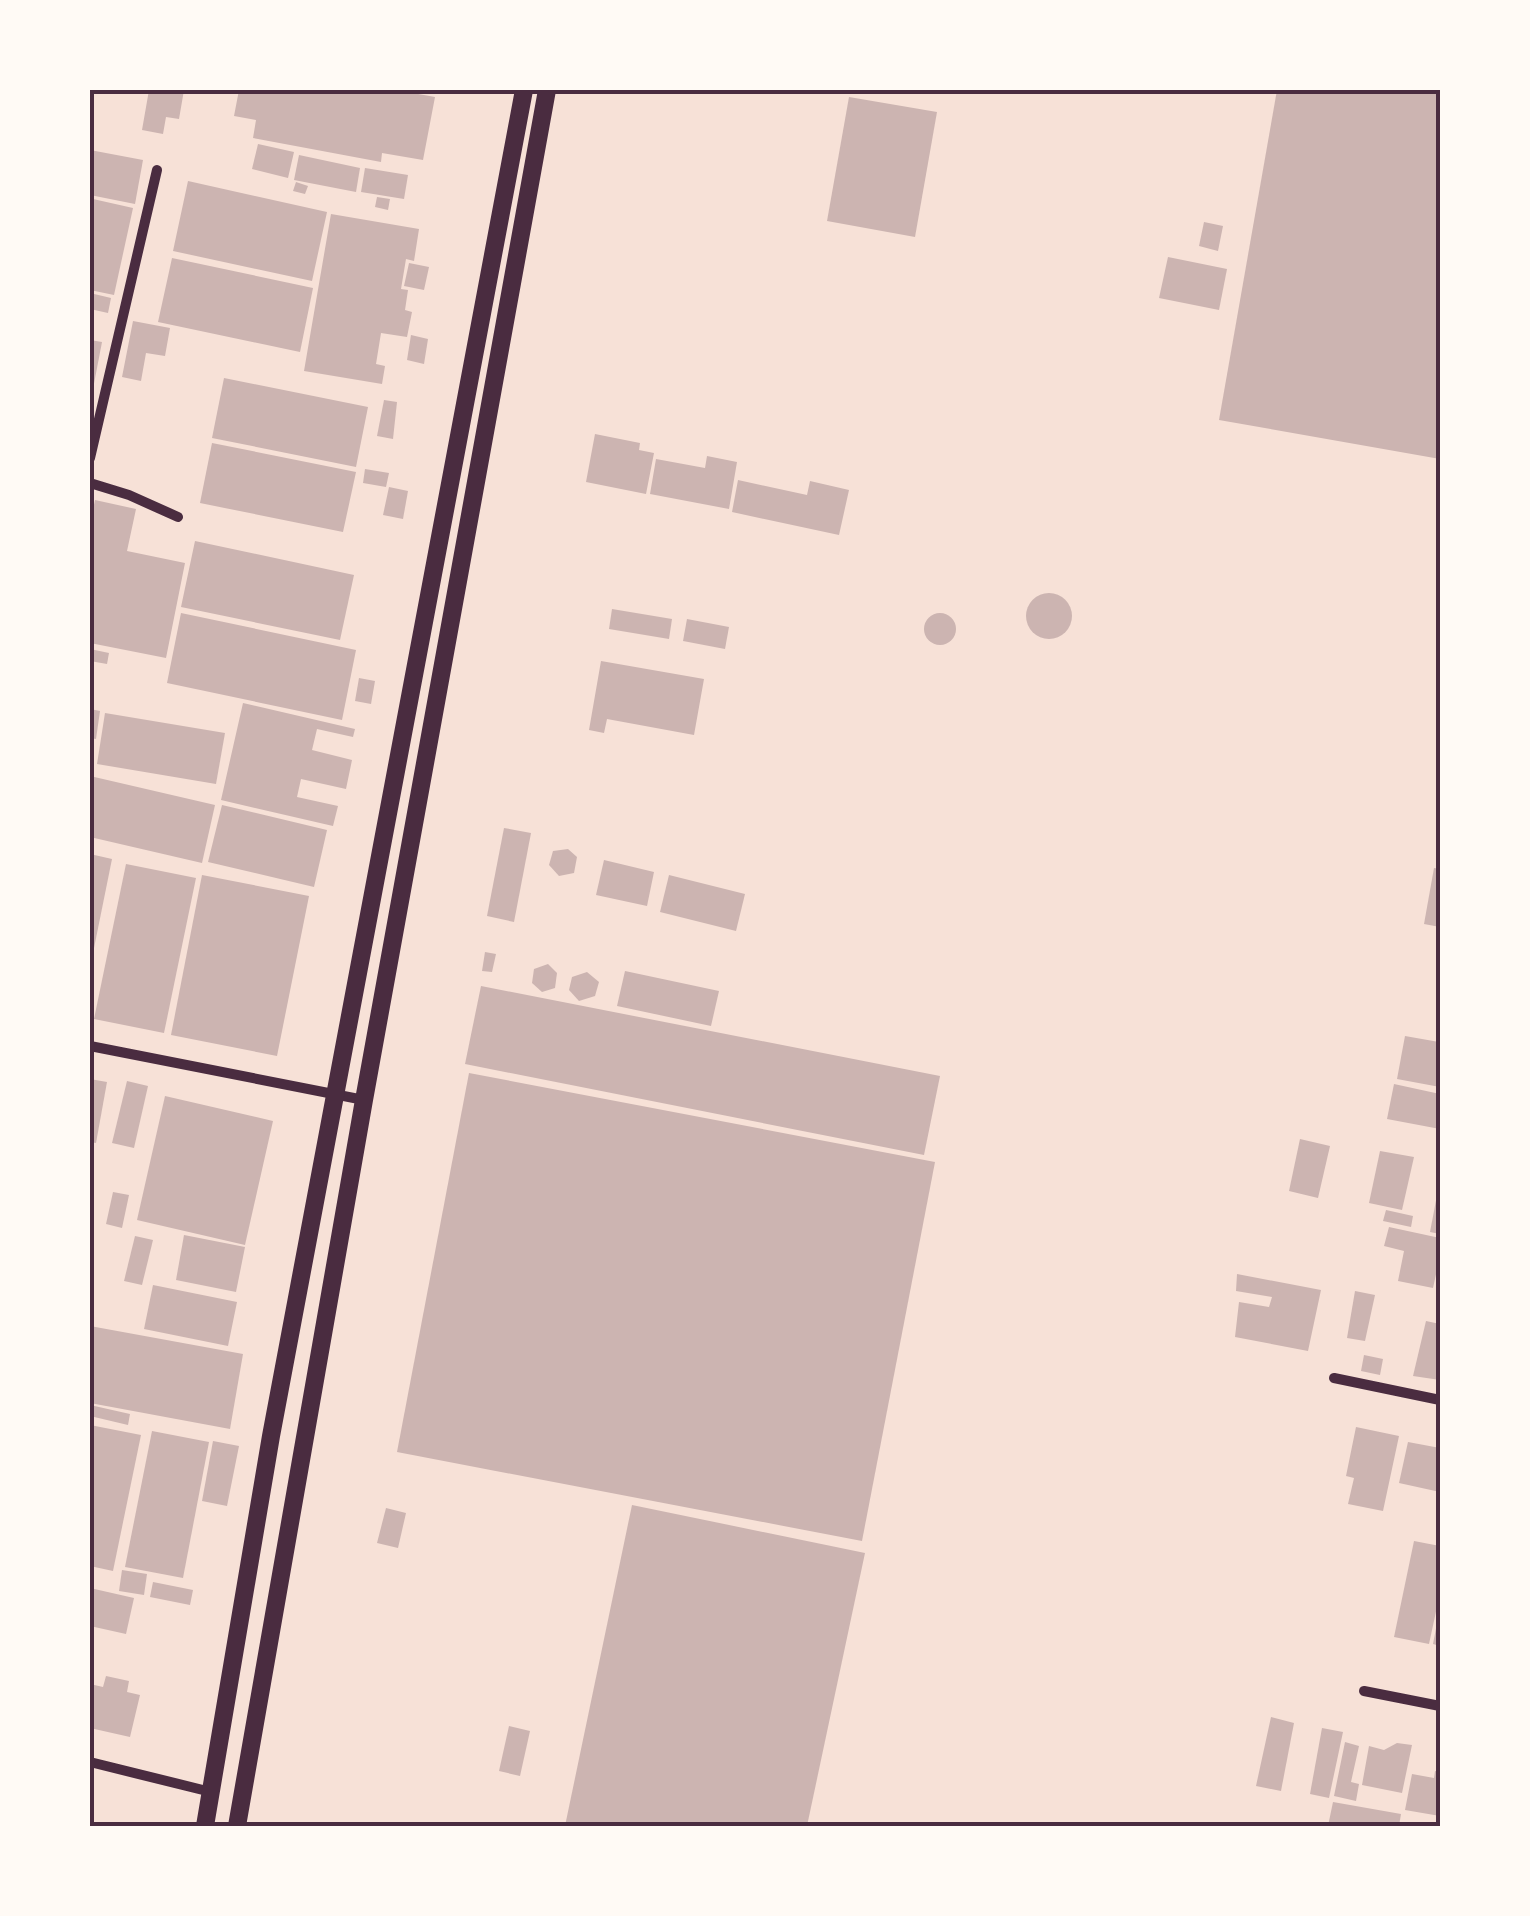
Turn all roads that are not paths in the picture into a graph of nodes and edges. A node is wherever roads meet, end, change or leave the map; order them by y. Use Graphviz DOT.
graph roads {
  1 [pos="524,90"];
  2 [pos="548,90"];
  3 [pos="157,170"];
  4 [pos="90,458"];
  5 [pos="90,483"];
  6 [pos="178,517"];
  7 [pos="90,1046"];
  8 [pos="336,1093"];
  9 [pos="364,1100"];
  10 [pos="1334,1378"];
  11 [pos="1440,1400"];
  12 [pos="1364,1691"];
  13 [pos="1440,1706"];
  14 [pos="90,1762"];
  15 [pos="212,1792"];
  16 [pos="205,1826"];
  17 [pos="238,1826"];
  1 -- 8 [label="main road"];
  2 -- 9 [label="main road"];
  3 -- 4 [label="street"];
  5 -- 6 [label="street"];
  7 -- 8 [label="street"];
  8 -- 9 [label="street"];
  8 -- 15 [label="main road"];
  9 -- 17 [label="main road"];
  10 -- 11 [label="street"];
  12 -- 13 [label="street"];
  14 -- 15 [label="street"];
  15 -- 16 [label="main road"];
}
